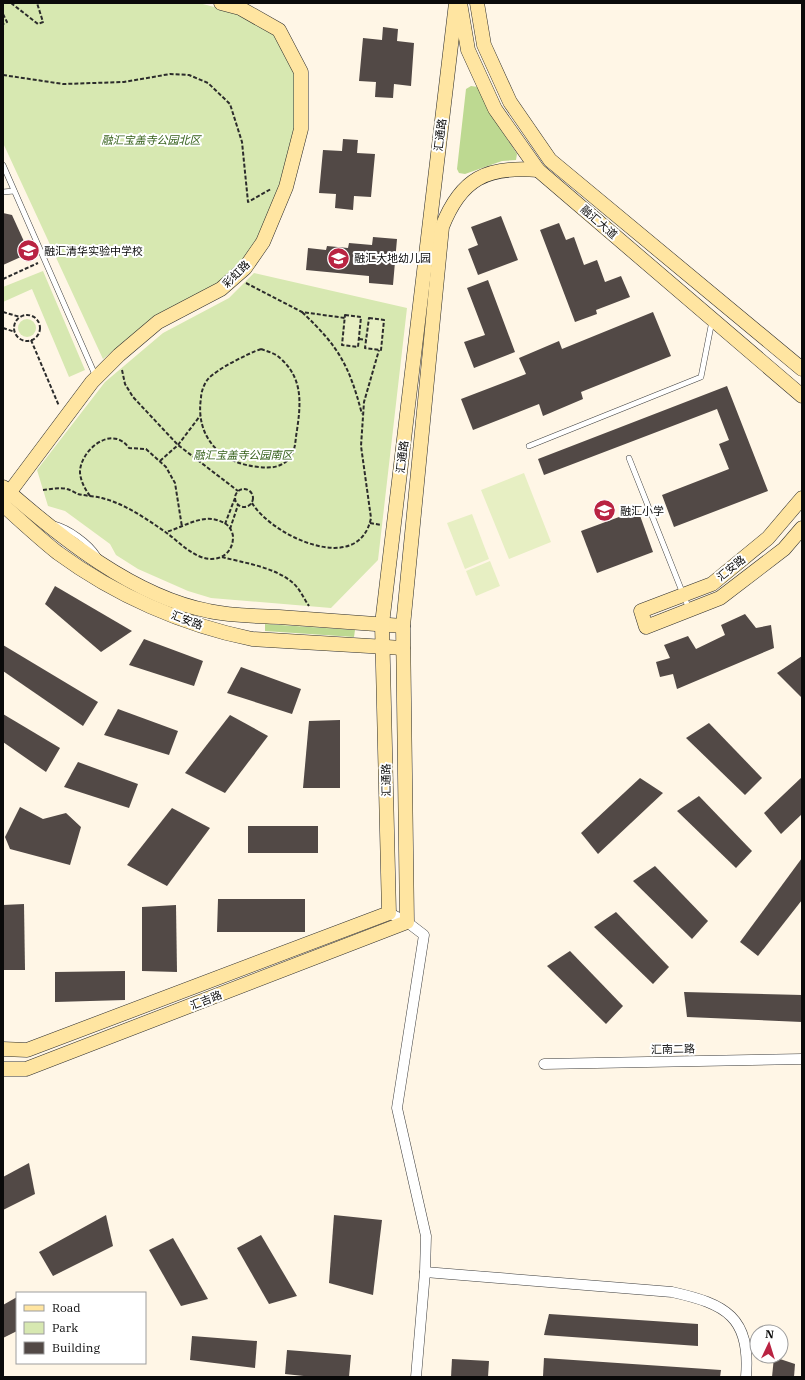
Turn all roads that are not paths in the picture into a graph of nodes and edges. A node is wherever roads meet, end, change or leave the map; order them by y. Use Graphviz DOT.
graph roads {
  1 [pos="221,3"];
  2 [pos="456,3"];
  3 [pos="460,3"];
  4 [pos="477,3"];
  5 [pos="3,165"];
  6 [pos="538,170"];
  7 [pos="14,191"];
  8 [pos="3,192"];
  9 [pos="713,320"];
  10 [pos="802,369"];
  11 [pos="97,378"];
  12 [pos="802,396"];
  13 [pos="529,446"];
  14 [pos="629,458"];
  15 [pos="5,497"];
  16 [pos="802,498"];
  17 [pos="802,528"];
  18 [pos="684,594"];
  19 [pos="690,610"];
  20 [pos="382,624"];
  21 [pos="403,626"];
  22 [pos="382,648"];
  23 [pos="403,648"];
  24 [pos="389,913"];
  25 [pos="407,922"];
  26 [pos="3,1049"];
  27 [pos="802,1059"];
  28 [pos="544,1064"];
  29 [pos="3,1069"];
  30 [pos="426,1272"];
  31 [pos="416,1377"];
  32 [pos="746,1377"];
  1 -- 11 [label="street, 彩虹路"];
  2 -- 20 [label="street, 汇通路"];
  3 -- 6 [label="street, 融汇大道"];
  4 -- 10 [label="street, 融汇大道"];
  5 -- 7 [label="lane"];
  6 -- 9 [label="street, 融汇大道"];
  6 -- 21 [label="street, 汇通路"];
  7 -- 8 [label="lane"];
  7 -- 11 [label="lane"];
  9 -- 12 [label="street, 融汇大道"];
  9 -- 13 [label="lane"];
  11 -- 15 [label="street, 彩虹路"];
  14 -- 18 [label="lane"];
  15 -- 20 [label="street, 汇安路"];
  15 -- 22 [label="street, 汇安路"];
  16 -- 18 [label="street, 汇安路"];
  17 -- 19 [label="street, 汇安路"];
  18 -- 19 [label="lane"];
  18 -- 19 [label="street, 汇安路"];
  20 -- 21 [label="street, 汇安路"];
  20 -- 22 [label="street, 汇通路"];
  21 -- 23 [label="street, 汇通路"];
  22 -- 23 [label="street, 汇安路"];
  22 -- 24 [label="street, 汇通路"];
  23 -- 25 [label="street, 汇通路"];
  24 -- 25 [label="street"];
  24 -- 26 [label="street, 汇吉路"];
  25 -- 29 [label="street, 汇吉路"];
  25 -- 30 [label="street"];
  27 -- 28 [label="street, 汇南二路"];
  30 -- 31 [label="street"];
  30 -- 32 [label="street"];
}
